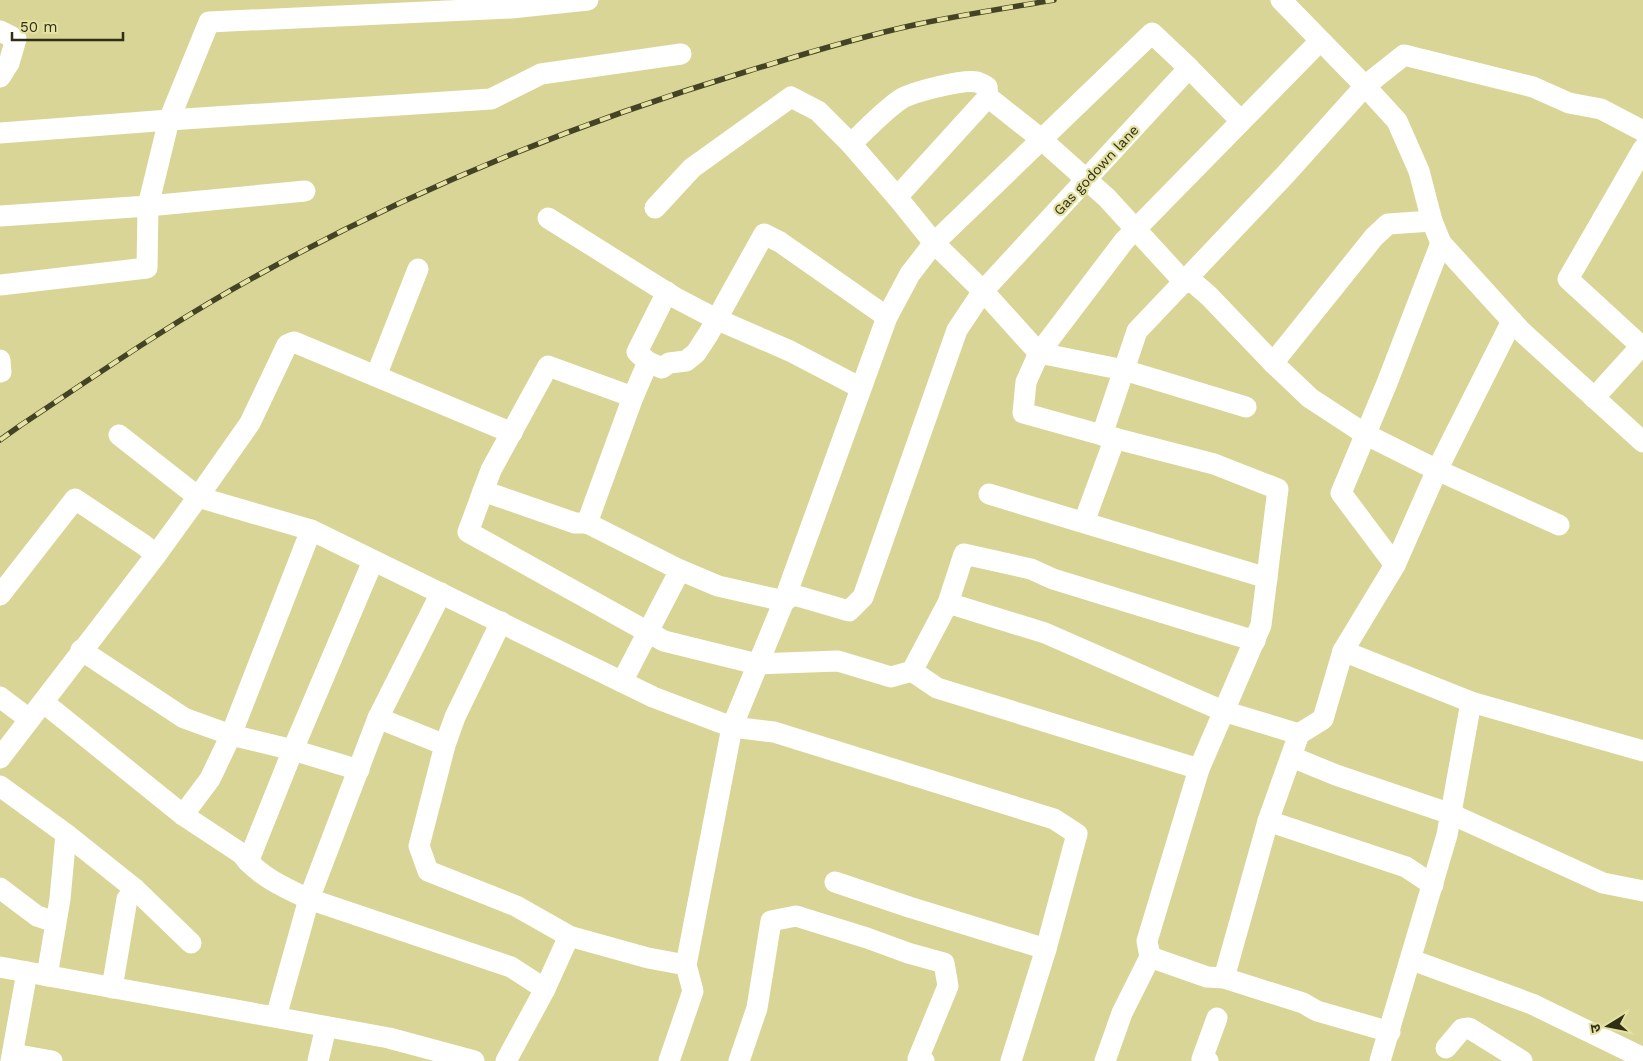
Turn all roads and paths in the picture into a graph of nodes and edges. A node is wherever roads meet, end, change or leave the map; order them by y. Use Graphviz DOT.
graph roads {
  1 [pos="588,0"];
  2 [pos="1281,0"];
  3 [pos="512,4"];
  4 [pos="427,6"];
  5 [pos="0,31"];
  6 [pos="1320,41"];
  7 [pos="681,54"];
  8 [pos="1189,68"];
  9 [pos="0,77"];
  10 [pos="1365,86"];
  11 [pos="988,97"];
  12 [pos="169,120"];
  13 [pos="1241,121"];
  14 [pos="1643,131"];
  15 [pos="0,133"];
  16 [pos="1040,139"];
  17 [pos="850,144"];
  18 [pos="1643,148"];
  19 [pos="1087,180"];
  20 [pos="305,191"];
  21 [pos="897,197"];
  22 [pos="148,206"];
  23 [pos="656,208"];
  24 [pos="0,216"];
  25 [pos="548,218"];
  26 [pos="1432,221"];
  27 [pos="1136,229"];
  28 [pos="934,243"];
  29 [pos="1441,243"];
  30 [pos="418,269"];
  31 [pos="1184,282"];
  32 [pos="0,285"];
  33 [pos="667,292"];
  34 [pos="983,292"];
  35 [pos="887,317"];
  36 [pos="716,319"];
  37 [pos="1512,321"];
  38 [pos="1642,345"];
  39 [pos="1039,353"];
  40 [pos="648,362"];
  41 [pos="1273,363"];
  42 [pos="1124,370"];
  43 [pos="376,376"];
  44 [pos="860,388"];
  45 [pos="633,397"];
  46 [pos="1594,398"];
  47 [pos="1246,407"];
  48 [pos="512,433"];
  49 [pos="1366,434"];
  50 [pos="119,435"];
  51 [pos="1109,437"];
  52 [pos="1643,442"];
  53 [pos="1437,470"];
  54 [pos="483,491"];
  55 [pos="989,494"];
  56 [pos="198,497"];
  57 [pos="1084,522"];
  58 [pos="587,523"];
  59 [pos="1559,525"];
  60 [pos="311,530"];
  61 [pos="156,555"];
  62 [pos="374,561"];
  63 [pos="1395,565"];
  64 [pos="680,570"];
  65 [pos="1267,578"];
  66 [pos="441,593"];
  67 [pos="0,595"];
  68 [pos="784,600"];
  69 [pos="948,603"];
  70 [pos="501,622"];
  71 [pos="647,631"];
  72 [pos="1255,641"];
  73 [pos="81,650"];
  74 [pos="1343,651"];
  75 [pos="757,664"];
  76 [pos="912,671"];
  77 [pos="622,682"];
  78 [pos="0,697"];
  79 [pos="43,702"];
  80 [pos="1471,702"];
  81 [pos="1224,711"];
  82 [pos="29,718"];
  83 [pos="378,718"];
  84 [pos="732,727"];
  85 [pos="1299,734"];
  86 [pos="231,735"];
  87 [pos="445,745"];
  88 [pos="293,750"];
  89 [pos="1643,751"];
  90 [pos="1292,757"];
  91 [pos="0,758"];
  92 [pos="1200,769"];
  93 [pos="359,770"];
  94 [pos="0,786"];
  95 [pos="1451,814"];
  96 [pos="182,815"];
  97 [pos="1268,821"];
  98 [pos="66,834"];
  99 [pos="248,862"];
  100 [pos="835,882"];
  101 [pos="1433,885"];
  102 [pos="0,888"];
  103 [pos="135,889"];
  104 [pos="1643,891"];
  105 [pos="309,899"];
  106 [pos="55,922"];
  107 [pos="569,936"];
  108 [pos="191,943"];
  109 [pos="1046,949"];
  110 [pos="1150,956"];
  111 [pos="1412,960"];
  112 [pos="686,965"];
  113 [pos="0,967"];
  114 [pos="37,974"];
  115 [pos="1224,978"];
  116 [pos="112,988"];
  117 [pos="545,989"];
  118 [pos="276,1018"];
  119 [pos="1217,1018"];
  120 [pos="326,1026"];
  121 [pos="1390,1032"];
  122 [pos="1446,1048"];
  123 [pos="416,1053"];
  124 [pos="12,1057"];
  125 [pos="1643,1058"];
  126 [pos="52,1061"];
  127 [pos="318,1061"];
  128 [pos="474,1061"];
  129 [pos="506,1061"];
  130 [pos="669,1061"];
  131 [pos="739,1061"];
  132 [pos="924,1061"];
  133 [pos="1011,1061"];
  134 [pos="1105,1061"];
  135 [pos="1208,1061"];
  136 [pos="1380,1061"];
  137 [pos="1522,1061"];
  1 -- 3 [label="street"];
  2 -- 6 [label="street"];
  3 -- 4 [label="street"];
  4 -- 12 [label="street"];
  5 -- 9 [label="street"];
  6 -- 10 [label="street"];
  6 -- 13 [label="street"];
  7 -- 12 [label="street"];
  8 -- 13 [label="street"];
  8 -- 16 [label="street"];
  8 -- 19 [label="street, Gas godown lane"];
  10 -- 14 [label="street"];
  10 -- 26 [label="street"];
  10 -- 31 [label="street"];
  11 -- 16 [label="street"];
  11 -- 17 [label="street"];
  11 -- 21 [label="street"];
  12 -- 15 [label="street"];
  12 -- 22 [label="street"];
  13 -- 27 [label="street"];
  16 -- 19 [label="street"];
  16 -- 28 [label="street"];
  17 -- 21 [label="street"];
  17 -- 23 [label="street"];
  18 -- 38 [label="street"];
  19 -- 27 [label="street"];
  19 -- 34 [label="street, Gas godown lane"];
  20 -- 22 [label="street"];
  21 -- 28 [label="street"];
  22 -- 24 [label="street"];
  22 -- 32 [label="street"];
  25 -- 33 [label="street"];
  26 -- 29 [label="street"];
  26 -- 41 [label="street"];
  27 -- 31 [label="street"];
  27 -- 39 [label="street"];
  28 -- 34 [label="street"];
  28 -- 35 [label="street"];
  29 -- 37 [label="street"];
  29 -- 49 [label="street"];
  30 -- 43 [label="street"];
  31 -- 41 [label="street"];
  31 -- 42 [label="street"];
  33 -- 36 [label="street"];
  33 -- 40 [label="street"];
  34 -- 39 [label="street"];
  34 -- 68 [label="street, Gas godown lane"];
  35 -- 36 [label="street"];
  35 -- 44 [label="street"];
  36 -- 40 [label="street"];
  36 -- 44 [label="street"];
  37 -- 46 [label="street"];
  37 -- 53 [label="street"];
  38 -- 46 [label="street"];
  39 -- 42 [label="street"];
  39 -- 51 [label="street"];
  40 -- 45 [label="street"];
  41 -- 49 [label="street"];
  42 -- 47 [label="street"];
  42 -- 51 [label="street"];
  43 -- 48 [label="street"];
  43 -- 56 [label="street"];
  44 -- 68 [label="street"];
  45 -- 48 [label="street"];
  45 -- 58 [label="street"];
  46 -- 52 [label="street"];
  48 -- 54 [label="street"];
  49 -- 53 [label="street"];
  49 -- 63 [label="street"];
  50 -- 56 [label="street"];
  51 -- 57 [label="street"];
  51 -- 65 [label="street"];
  53 -- 59 [label="street"];
  53 -- 63 [label="street"];
  54 -- 58 [label="street"];
  54 -- 71 [label="street"];
  55 -- 57 [label="street"];
  56 -- 60 [label="street"];
  56 -- 61 [label="street"];
  57 -- 65 [label="street"];
  58 -- 64 [label="street"];
  60 -- 62 [label="street"];
  60 -- 86 [label="street"];
  61 -- 67 [label="street"];
  61 -- 73 [label="street"];
  62 -- 66 [label="street"];
  62 -- 88 [label="street"];
  63 -- 74 [label="street"];
  64 -- 68 [label="street"];
  64 -- 71 [label="street"];
  65 -- 72 [label="street"];
  66 -- 70 [label="street"];
  66 -- 83 [label="street"];
  68 -- 75 [label="street"];
  69 -- 72 [label="street"];
  69 -- 76 [label="street"];
  69 -- 81 [label="street"];
  70 -- 77 [label="street"];
  70 -- 87 [label="street"];
  71 -- 75 [label="street"];
  71 -- 77 [label="street"];
  72 -- 81 [label="street"];
  73 -- 79 [label="street"];
  73 -- 86 [label="street"];
  74 -- 80 [label="street"];
  74 -- 85 [label="street"];
  75 -- 76 [label="street"];
  75 -- 84 [label="street"];
  76 -- 92 [label="street"];
  77 -- 84 [label="street"];
  78 -- 82 [label="street"];
  79 -- 82 [label="street"];
  79 -- 96 [label="street"];
  80 -- 89 [label="street"];
  80 -- 95 [label="street"];
  81 -- 85 [label="street"];
  81 -- 92 [label="street"];
  82 -- 91 [label="street"];
  83 -- 87 [label="street"];
  83 -- 93 [label="street"];
  84 -- 109 [label="street"];
  84 -- 112 [label="street"];
  85 -- 90 [label="street"];
  86 -- 88 [label="street"];
  86 -- 96 [label="street"];
  87 -- 107 [label="street"];
  88 -- 93 [label="street"];
  88 -- 99 [label="street"];
  90 -- 95 [label="street"];
  90 -- 97 [label="street"];
  92 -- 110 [label="street"];
  93 -- 105 [label="street"];
  94 -- 98 [label="street"];
  95 -- 101 [label="street"];
  95 -- 104 [label="street"];
  96 -- 99 [label="street"];
  97 -- 101 [label="street"];
  97 -- 115 [label="street"];
  98 -- 103 [label="street"];
  98 -- 106 [label="street"];
  99 -- 105 [label="street"];
  100 -- 109 [label="street"];
  101 -- 111 [label="street"];
  102 -- 106 [label="street"];
  103 -- 108 [label="street"];
  103 -- 116 [label="street"];
  105 -- 117 [label="street"];
  105 -- 118 [label="street"];
  106 -- 114 [label="street"];
  107 -- 112 [label="street"];
  107 -- 117 [label="street"];
  109 -- 133 [label="street"];
  110 -- 115 [label="street"];
  110 -- 134 [label="street"];
  111 -- 121 [label="street"];
  111 -- 125 [label="street"];
  112 -- 130 [label="street"];
  113 -- 114 [label="street"];
  114 -- 116 [label="street"];
  114 -- 124 [label="street"];
  115 -- 121 [label="street"];
  116 -- 118 [label="street"];
  117 -- 129 [label="street"];
  118 -- 120 [label="street"];
  119 -- 135 [label="street"];
  120 -- 123 [label="street"];
  120 -- 127 [label="street"];
  121 -- 136 [label="street"];
  122 -- 137 [label="street"];
  123 -- 128 [label="street"];
  124 -- 126 [label="street"];
  131 -- 132 [label="street"];
}
